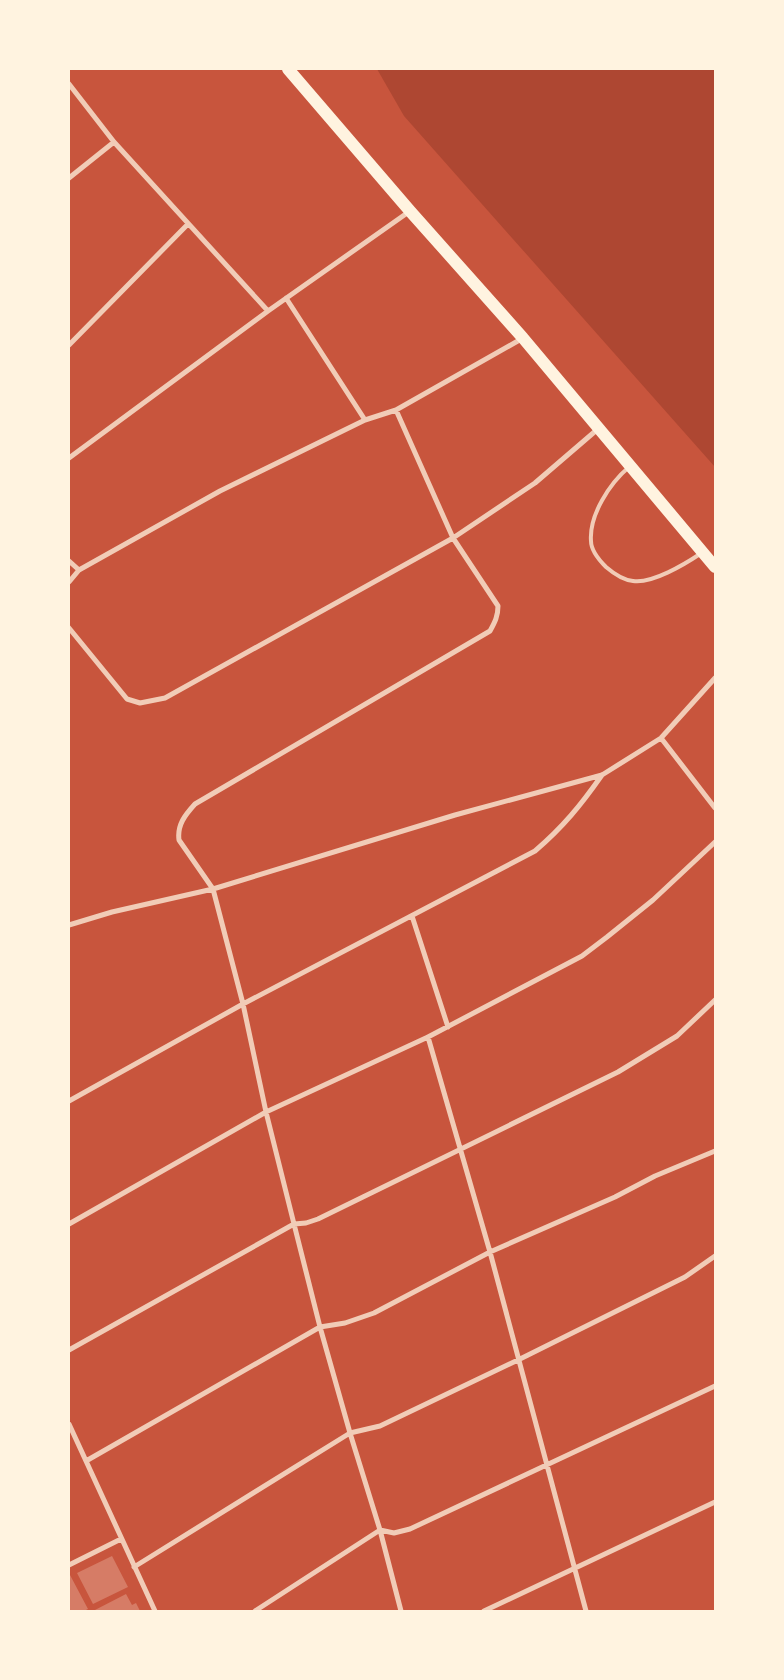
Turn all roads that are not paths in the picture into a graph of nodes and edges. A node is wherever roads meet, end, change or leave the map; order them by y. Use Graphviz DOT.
graph roads {
  1 [pos="289,69"];
  2 [pos="69,84"];
  3 [pos="114,142"];
  4 [pos="69,178"];
  5 [pos="410,211"];
  6 [pos="188,224"];
  7 [pos="286,298"];
  8 [pos="268,311"];
  9 [pos="523,338"];
  10 [pos="69,345"];
  11 [pos="396,410"];
  12 [pos="365,420"];
  13 [pos="599,428"];
  14 [pos="69,458"];
  15 [pos="631,466"];
  16 [pos="452,538"];
  17 [pos="703,552"];
  18 [pos="69,562"];
  19 [pos="715,567"];
  20 [pos="79,570"];
  21 [pos="69,582"];
  22 [pos="69,628"];
  23 [pos="715,678"];
  24 [pos="661,738"];
  25 [pos="602,775"];
  26 [pos="715,808"];
  27 [pos="715,842"];
  28 [pos="213,889"];
  29 [pos="412,916"];
  30 [pos="69,924"];
  31 [pos="715,1000"];
  32 [pos="243,1004"];
  33 [pos="448,1027"];
  34 [pos="428,1037"];
  35 [pos="69,1100"];
  36 [pos="266,1112"];
  37 [pos="459,1149"];
  38 [pos="715,1151"];
  39 [pos="69,1224"];
  40 [pos="294,1224"];
  41 [pos="490,1252"];
  42 [pos="715,1256"];
  43 [pos="320,1327"];
  44 [pos="69,1350"];
  45 [pos="518,1360"];
  46 [pos="715,1386"];
  47 [pos="69,1424"];
  48 [pos="350,1433"];
  49 [pos="71,1440"];
  50 [pos="86,1461"];
  51 [pos="548,1465"];
  52 [pos="715,1502"];
  53 [pos="380,1530"];
  54 [pos="121,1539"];
  55 [pos="69,1565"];
  56 [pos="134,1567"];
  57 [pos="573,1568"];
  58 [pos="155,1611"];
  59 [pos="255,1611"];
  60 [pos="401,1611"];
  61 [pos="484,1611"];
  62 [pos="586,1611"];
  1 -- 5 [label="main road"];
  2 -- 3 [label="street"];
  3 -- 4 [label="street"];
  3 -- 6 [label="street"];
  5 -- 7 [label="street"];
  5 -- 9 [label="main road"];
  6 -- 8 [label="street"];
  6 -- 10 [label="street"];
  7 -- 8 [label="street"];
  7 -- 12 [label="street"];
  8 -- 14 [label="street"];
  9 -- 11 [label="street"];
  9 -- 13 [label="main road"];
  11 -- 12 [label="street"];
  11 -- 16 [label="street"];
  12 -- 20 [label="street"];
  13 -- 15 [label="main road"];
  13 -- 16 [label="street"];
  15 -- 17 [label="main road"];
  15 -- 17 [label="lane"];
  16 -- 22 [label="street"];
  16 -- 28 [label="street"];
  17 -- 19 [label="main road"];
  18 -- 20 [label="street"];
  20 -- 21 [label="street"];
  23 -- 24 [label="street"];
  24 -- 25 [label="street"];
  24 -- 26 [label="street"];
  25 -- 28 [label="street"];
  25 -- 29 [label="street"];
  27 -- 33 [label="street"];
  28 -- 30 [label="street"];
  28 -- 32 [label="street"];
  29 -- 32 [label="street"];
  29 -- 33 [label="street"];
  31 -- 37 [label="street"];
  32 -- 35 [label="street"];
  32 -- 36 [label="street"];
  33 -- 34 [label="street"];
  34 -- 36 [label="street"];
  34 -- 37 [label="street"];
  36 -- 39 [label="street"];
  36 -- 40 [label="street"];
  37 -- 40 [label="street"];
  37 -- 41 [label="street"];
  38 -- 41 [label="street"];
  40 -- 43 [label="street"];
  40 -- 44 [label="street"];
  41 -- 43 [label="street"];
  41 -- 45 [label="street"];
  42 -- 45 [label="street"];
  43 -- 48 [label="street"];
  43 -- 50 [label="street"];
  45 -- 48 [label="street"];
  45 -- 51 [label="street"];
  46 -- 51 [label="street"];
  47 -- 49 [label="street"];
  48 -- 53 [label="street"];
  48 -- 56 [label="street"];
  49 -- 50 [label="street"];
  50 -- 54 [label="street"];
  51 -- 53 [label="street"];
  51 -- 57 [label="street"];
  52 -- 57 [label="street"];
  53 -- 59 [label="street"];
  53 -- 60 [label="street"];
  54 -- 55 [label="street"];
  54 -- 56 [label="street"];
  56 -- 58 [label="street"];
  57 -- 61 [label="street"];
  57 -- 62 [label="street"];
}
